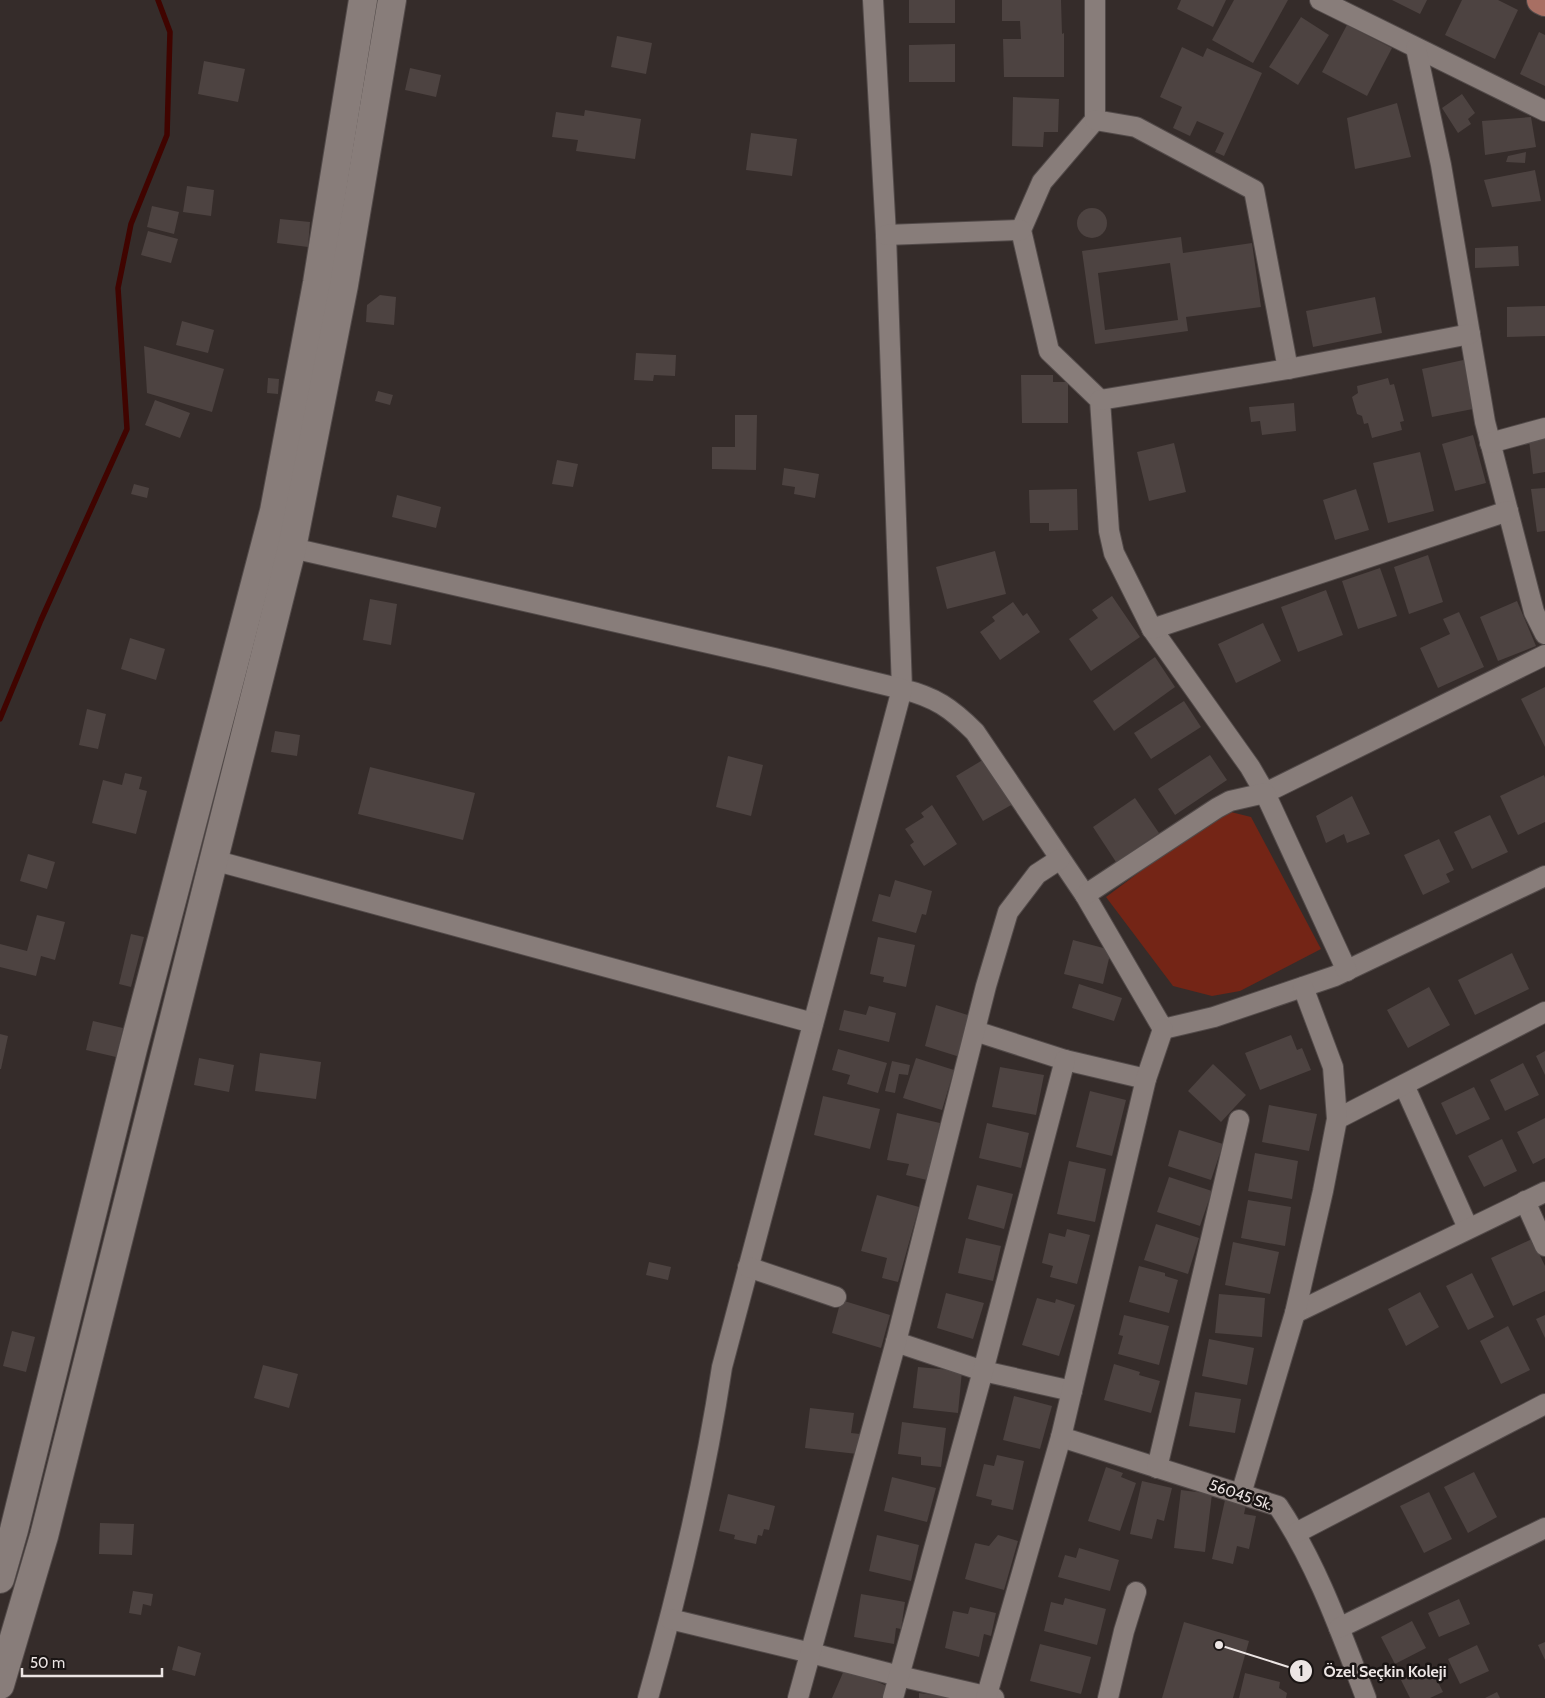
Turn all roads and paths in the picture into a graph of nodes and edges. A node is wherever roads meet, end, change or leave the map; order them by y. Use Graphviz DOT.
graph roads {
  1 [pos="363,0"];
  2 [pos="392,0"];
  3 [pos="873,0"];
  4 [pos="1095,0"];
  5 [pos="1320,0"];
  6 [pos="1541,0"];
  7 [pos="1545,2"];
  8 [pos="1416,48"];
  9 [pos="1545,111"];
  10 [pos="1095,120"];
  11 [pos="1022,230"];
  12 [pos="886,235"];
  13 [pos="1470,334"];
  14 [pos="1288,369"];
  15 [pos="1100,400"];
  16 [pos="1545,428"];
  17 [pos="1490,443"];
  18 [pos="1508,511"];
  19 [pos="292,548"];
  20 [pos="1152,629"];
  21 [pos="1545,634"];
  22 [pos="1545,656"];
  23 [pos="902,689"];
  24 [pos="1265,793"];
  25 [pos="1060,859"];
  26 [pos="213,860"];
  27 [pos="1545,876"];
  28 [pos="1085,895"];
  29 [pos="1347,971"];
  30 [pos="1303,987"];
  31 [pos="1545,1012"];
  32 [pos="813,1023"];
  33 [pos="1163,1029"];
  34 [pos="975,1031"];
  35 [pos="1065,1060"];
  36 [pos="1146,1079"];
  37 [pos="1404,1084"];
  38 [pos="1337,1119"];
  39 [pos="1240,1120"];
  40 [pos="1545,1192"];
  41 [pos="1525,1201"];
  42 [pos="1468,1228"];
  43 [pos="1545,1246"];
  44 [pos="748,1268"];
  45 [pos="836,1297"];
  46 [pos="1295,1313"];
  47 [pos="896,1342"];
  48 [pos="983,1371"];
  49 [pos="1072,1391"];
  50 [pos="1545,1404"];
  51 [pos="1061,1437"];
  52 [pos="1157,1468"];
  53 [pos="1241,1494"];
  54 [pos="1545,1528"];
  55 [pos="1296,1533"];
  56 [pos="0,1580"];
  57 [pos="1136,1592"];
  58 [pos="670,1619"];
  59 [pos="1339,1628"];
  60 [pos="811,1653"];
  61 [pos="898,1676"];
  62 [pos="0,1684"];
  63 [pos="989,1697"];
  64 [pos="648,1698"];
  65 [pos="798,1698"];
  66 [pos="893,1698"];
  67 [pos="1108,1698"];
  68 [pos="1366,1698"];
  1 -- 56 [label="main road"];
  2 -- 19 [label="main road"];
  3 -- 12 [label="street"];
  4 -- 10 [label="street"];
  5 -- 8 [label="street"];
  6 -- 7 [label="main road"];
  8 -- 9 [label="street"];
  8 -- 13 [label="street"];
  10 -- 11 [label="street"];
  10 -- 14 [label="street"];
  11 -- 12 [label="street"];
  11 -- 15 [label="street"];
  12 -- 23 [label="street"];
  13 -- 14 [label="street"];
  13 -- 17 [label="street"];
  14 -- 15 [label="street"];
  15 -- 20 [label="street"];
  16 -- 17 [label="street"];
  17 -- 18 [label="street"];
  18 -- 20 [label="street"];
  18 -- 21 [label="street"];
  19 -- 23 [label="street"];
  19 -- 26 [label="main road"];
  20 -- 24 [label="street"];
  22 -- 24 [label="street"];
  23 -- 25 [label="street"];
  23 -- 32 [label="street"];
  24 -- 28 [label="street"];
  24 -- 29 [label="street"];
  25 -- 28 [label="street"];
  25 -- 34 [label="street"];
  26 -- 32 [label="street"];
  26 -- 62 [label="main road"];
  27 -- 29 [label="street"];
  28 -- 33 [label="street"];
  29 -- 30 [label="street"];
  30 -- 33 [label="street"];
  30 -- 38 [label="street"];
  31 -- 37 [label="street"];
  32 -- 44 [label="street"];
  33 -- 36 [label="street"];
  34 -- 35 [label="street"];
  34 -- 47 [label="street"];
  35 -- 36 [label="street"];
  35 -- 48 [label="street"];
  36 -- 49 [label="street"];
  37 -- 38 [label="street"];
  37 -- 42 [label="street"];
  38 -- 46 [label="street"];
  39 -- 52 [label="street"];
  40 -- 41 [label="street"];
  41 -- 42 [label="street"];
  41 -- 43 [label="street"];
  42 -- 46 [label="street"];
  44 -- 45 [label="street"];
  44 -- 58 [label="street"];
  46 -- 53 [label="street"];
  47 -- 48 [label="street"];
  47 -- 60 [label="street"];
  48 -- 49 [label="street"];
  48 -- 61 [label="street"];
  49 -- 51 [label="street"];
  50 -- 55 [label="street"];
  51 -- 52 [label="street, 56045 Sk."];
  51 -- 63 [label="street"];
  52 -- 53 [label="street, 56045 Sk."];
  53 -- 55 [label="street, 56045 Sk."];
  54 -- 59 [label="street"];
  55 -- 59 [label="street, 56045 Sk."];
  57 -- 67 [label="street"];
  58 -- 60 [label="street"];
  58 -- 64 [label="street"];
  59 -- 68 [label="street, 56045 Sk."];
  60 -- 61 [label="street"];
  60 -- 65 [label="street"];
  61 -- 63 [label="street"];
  61 -- 66 [label="street"];
}
